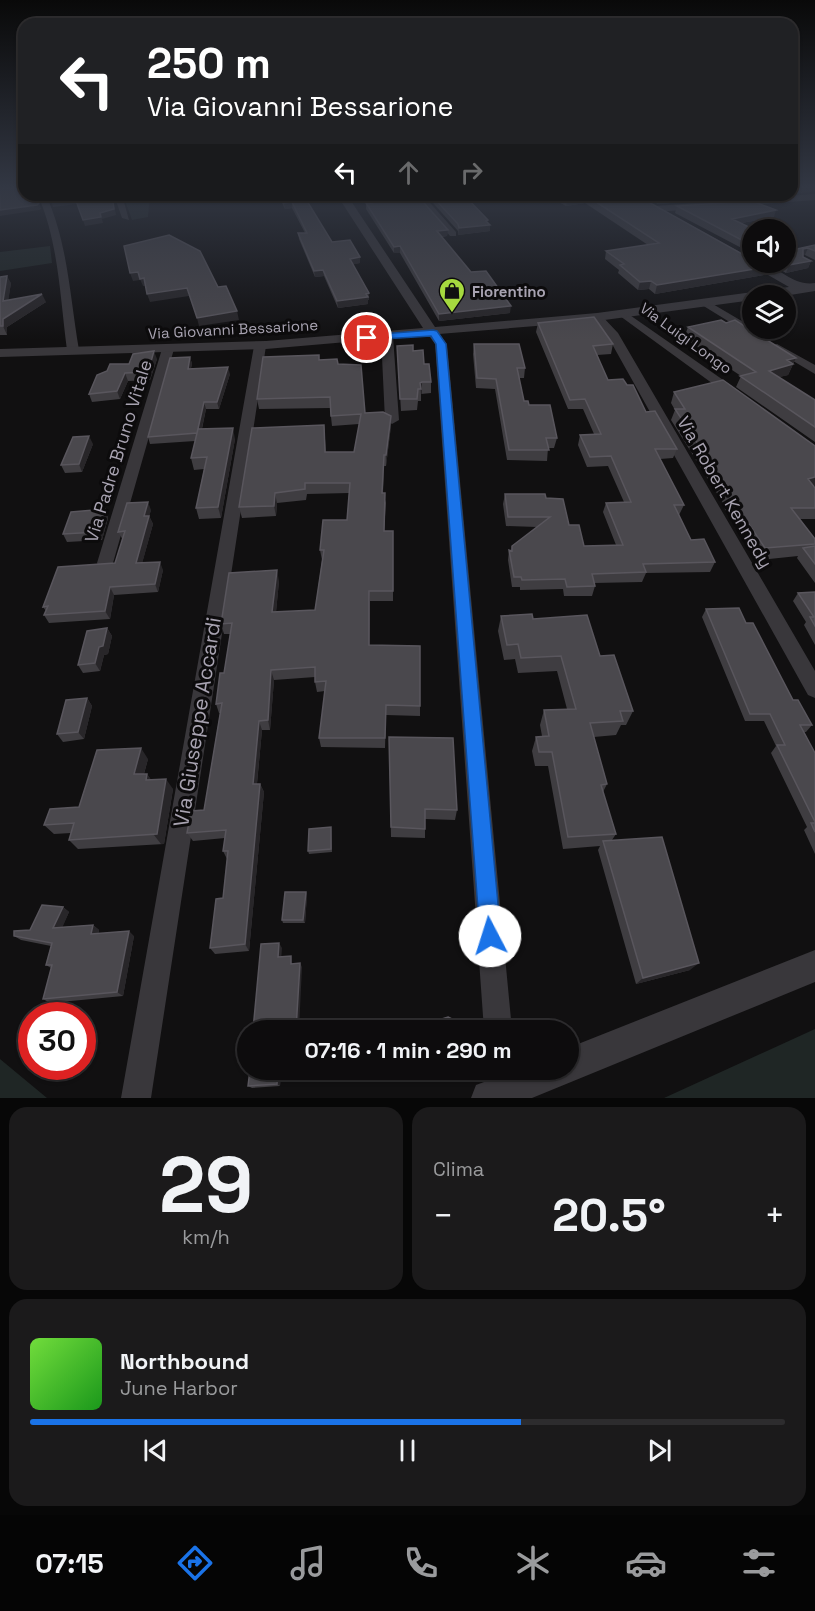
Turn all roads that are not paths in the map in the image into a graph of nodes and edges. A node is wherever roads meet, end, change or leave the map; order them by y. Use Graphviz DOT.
graph roads {
  1 [pos="55,238"];
  2 [pos="371,238"];
  3 [pos="772,273"];
  4 [pos="815,287"];
  5 [pos="801,289"];
  6 [pos="796,290"];
  7 [pos="742,298"];
  8 [pos="706,303"];
  9 [pos="624,314"];
  10 [pos="597,317"];
  11 [pos="433,333"];
  12 [pos="387,336"];
  13 [pos="260,346"];
  14 [pos="168,349"];
  15 [pos="73,350"];
  16 [pos="0,353"];
  17 [pos="815,370"];
  18 [pos="750,405"];
  19 [pos="392,420"];
  20 [pos="105,563"];
  21 [pos="815,689"];
  22 [pos="815,966"];
  23 [pos="497,1020"];
  24 [pos="579,1061"];
  25 [pos="520,1080"];
  26 [pos="498,1086"];
  27 [pos="136,1098"];
  1 -- 15 [label="street"];
  2 -- 11 [label="street"];
  3 -- 5 [label="street"];
  4 -- 5 [label="street, Via Giovanni Bessarione"];
  5 -- 6 [label="street, Via Giovanni Bessarione"];
  7 -- 8 [label="street, Via Giovanni Bessarione"];
  8 -- 9 [label="street, Via Giovanni Bessarione"];
  8 -- 17 [label="street"];
  9 -- 10 [label="street, Via Giovanni Bessarione"];
  9 -- 18 [label="street, Via Luigi Longo"];
  10 -- 11 [label="street, Via Giovanni Bessarione"];
  10 -- 21 [label="street, Via Robert Kennedy"];
  11 -- 12 [label="street, Via Giovanni Bessarione"];
  11 -- 23 [label="street"];
  12 -- 13 [label="street, Via Giovanni Bessarione"];
  12 -- 19 [label="street"];
  13 -- 14 [label="street, Via Giovanni Bessarione"];
  13 -- 27 [label="street, Via Giuseppe Accardi"];
  14 -- 15 [label="street, Via Giovanni Bessarione"];
  14 -- 20 [label="street, Via Padre Bruno Vitale"];
  15 -- 16 [label="street, Via Giovanni Bessarione"];
  22 -- 24 [label="street"];
  25 -- 26 [label="street"];
}
